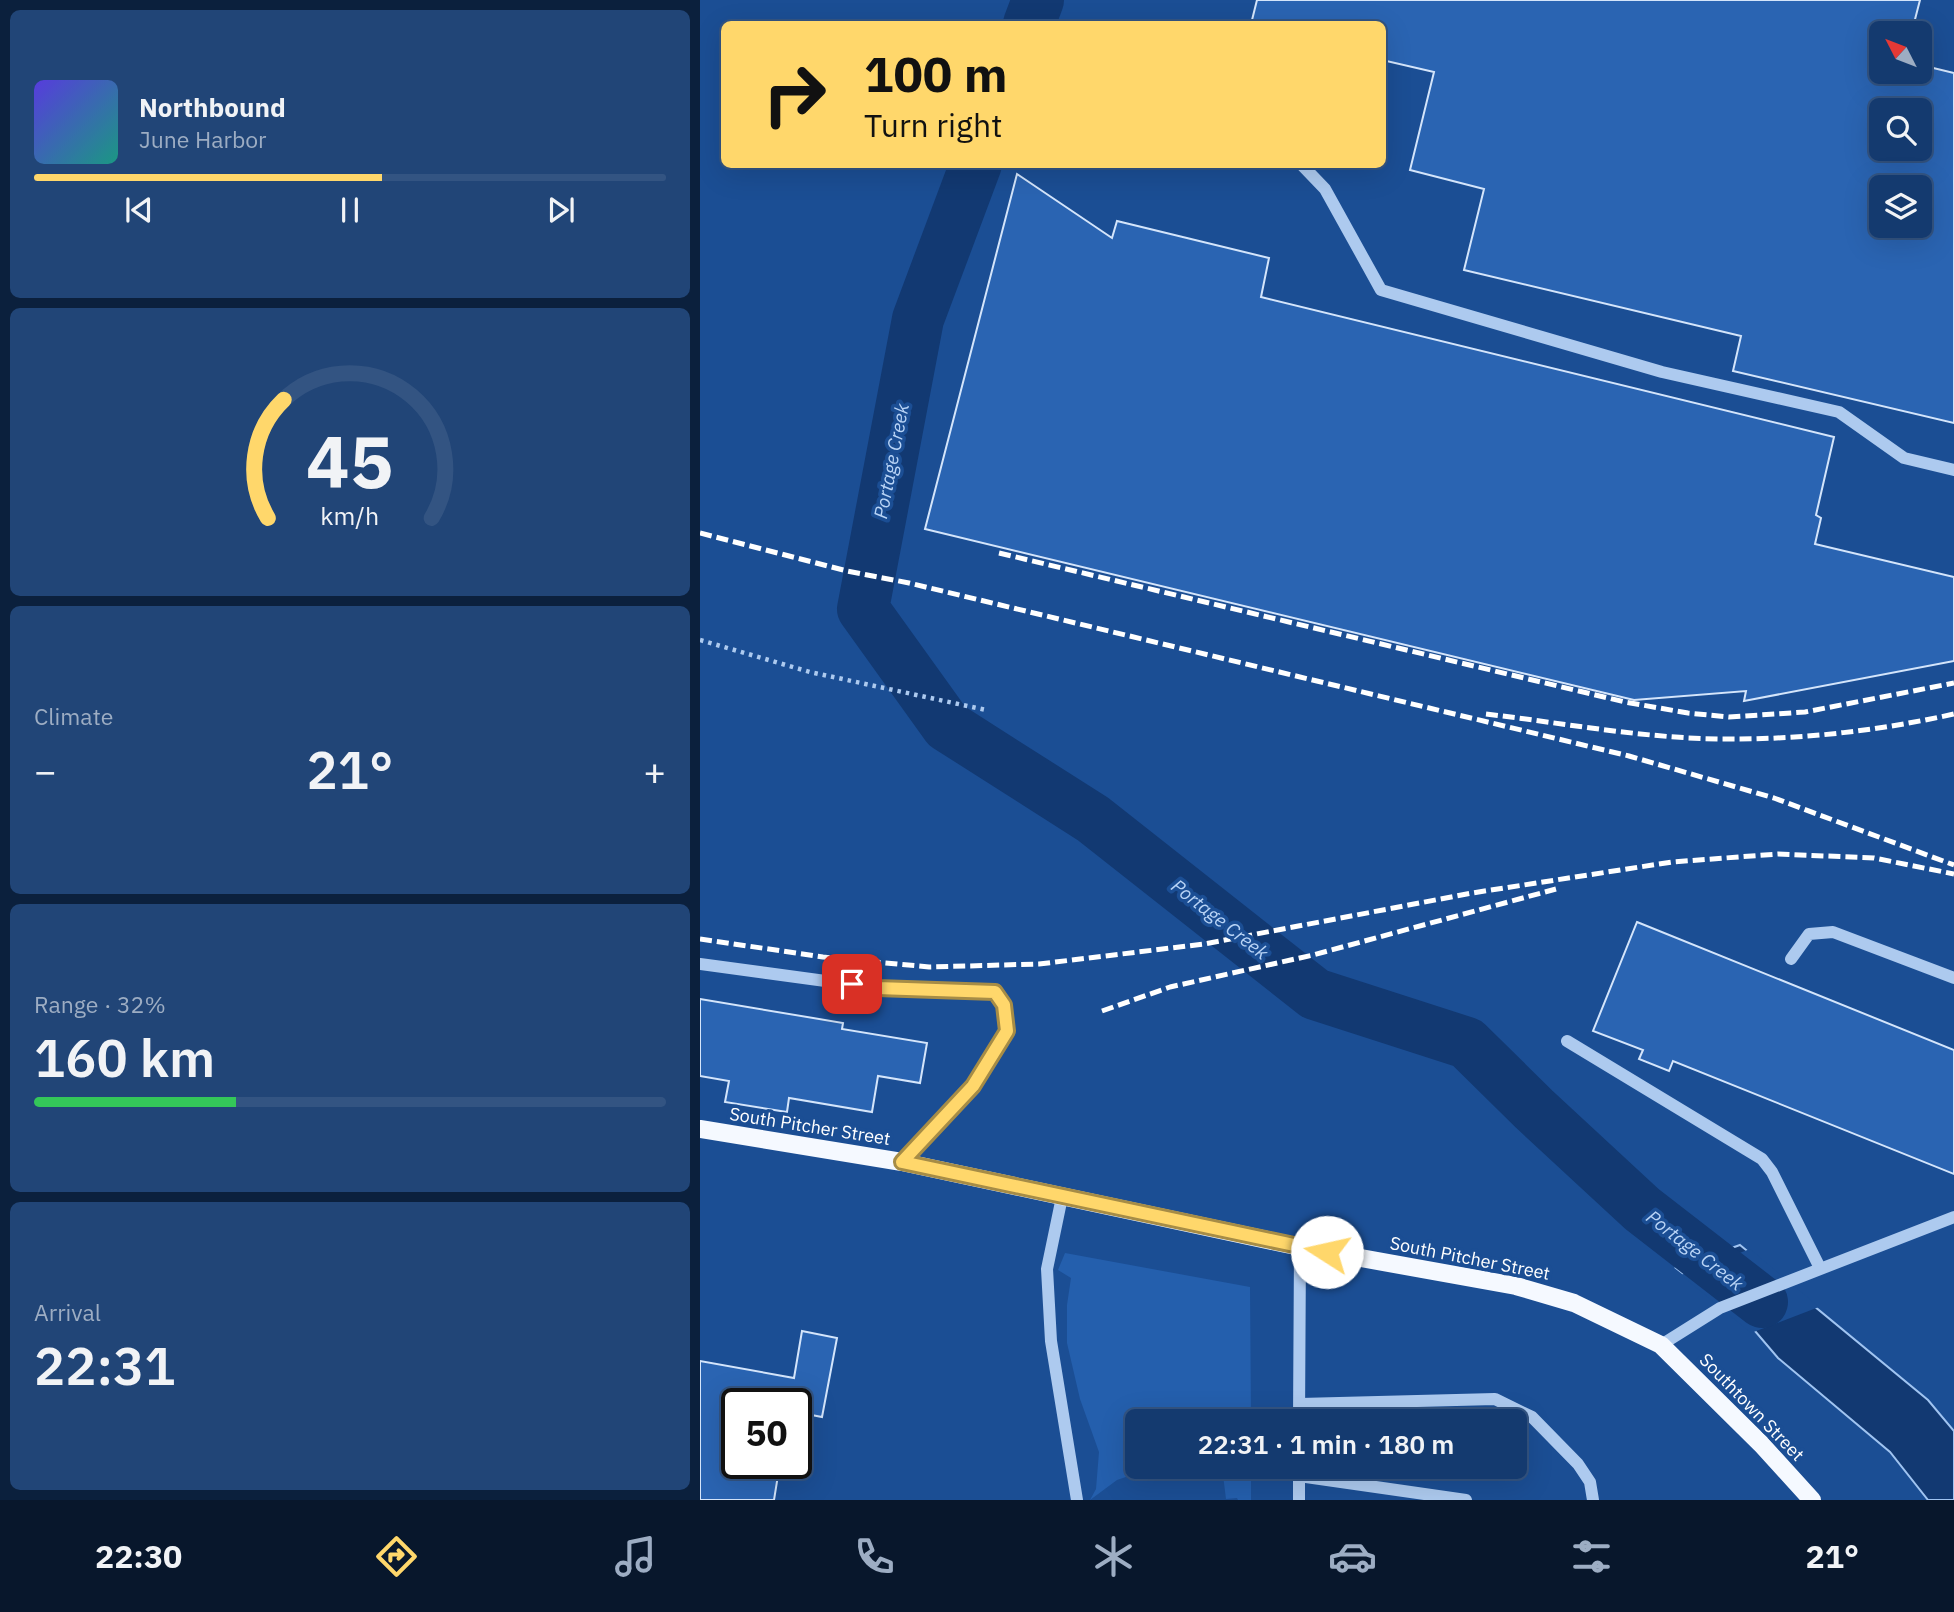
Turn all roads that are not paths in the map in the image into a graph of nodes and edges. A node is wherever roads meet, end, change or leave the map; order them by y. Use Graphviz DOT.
graph roads {
  1 [pos="1305,168"];
  2 [pos="1954,470"];
  3 [pos="1791,958"];
  4 [pos="700,964"];
  5 [pos="1954,978"];
  6 [pos="1567,1041"];
  7 [pos="700,1129"];
  8 [pos="902,1162"];
  9 [pos="1062,1197"];
  10 [pos="1954,1217"];
  11 [pos="1300,1247"];
  12 [pos="1820,1268"];
  13 [pos="1661,1345"];
  14 [pos="1300,1404"];
  15 [pos="1300,1409"];
  16 [pos="1299,1479"];
  17 [pos="1345,1479"];
  18 [pos="1077,1500"];
  19 [pos="1299,1500"];
  20 [pos="1466,1500"];
  21 [pos="1593,1500"];
  22 [pos="1812,1500"];
  1 -- 2 [label="street"];
  3 -- 5 [label="street"];
  4 -- 8 [label="street"];
  6 -- 12 [label="street"];
  7 -- 8 [label="main road, South Pitcher Street"];
  8 -- 9 [label="main road, South Pitcher Street"];
  9 -- 11 [label="main road, South Pitcher Street"];
  9 -- 18 [label="street"];
  10 -- 12 [label="street"];
  11 -- 13 [label="main road, South Pitcher Street"];
  11 -- 14 [label="street"];
  12 -- 13 [label="street"];
  13 -- 22 [label="main road, Southtown Street"];
  14 -- 15 [label="street"];
  14 -- 21 [label="street"];
  16 -- 19 [label="street"];
  17 -- 20 [label="street"];
}
